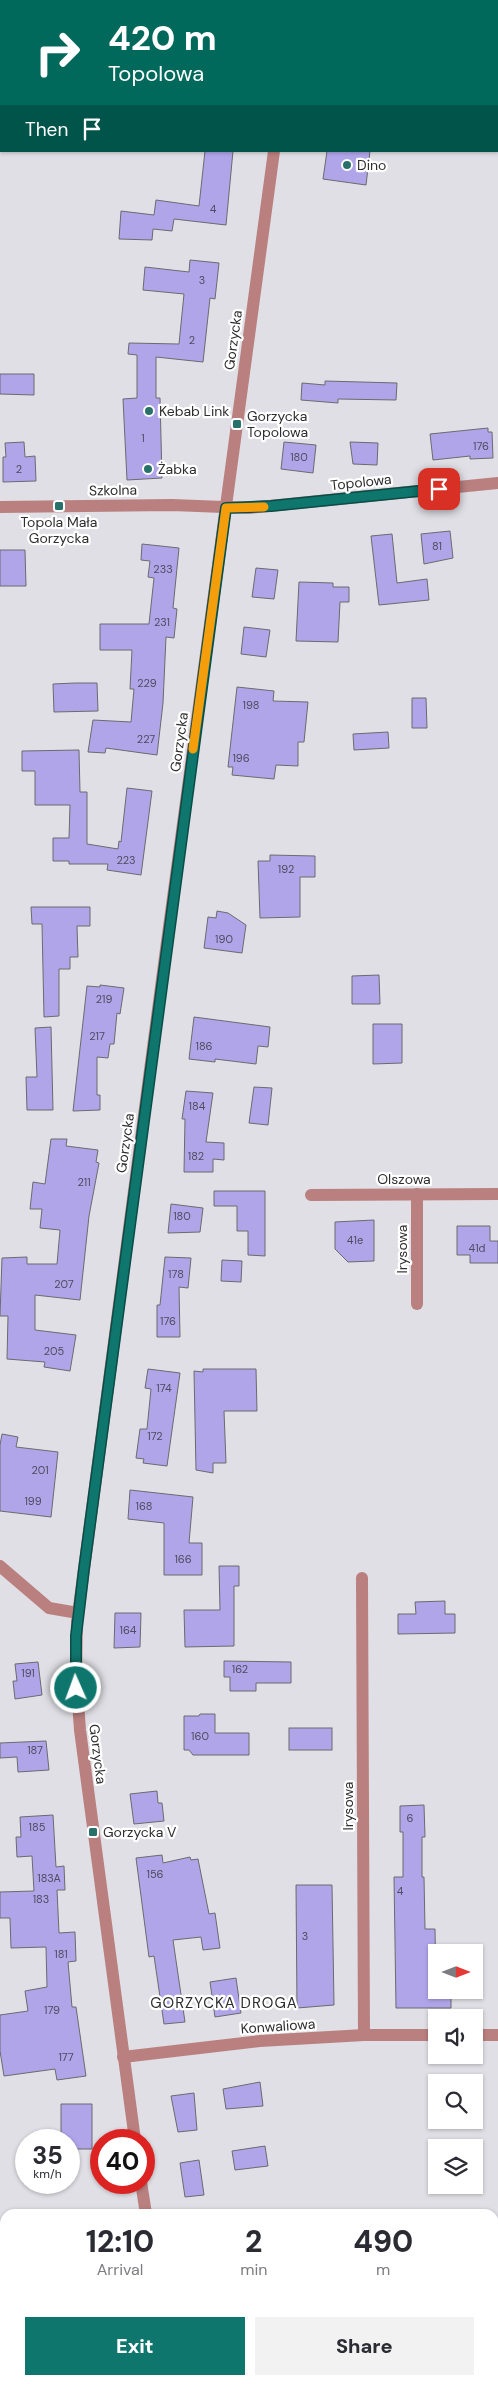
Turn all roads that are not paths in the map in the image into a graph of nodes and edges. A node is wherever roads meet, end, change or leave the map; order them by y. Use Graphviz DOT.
graph roads {
  1 [pos="274,152"];
  2 [pos="498,483"];
  3 [pos="0,507"];
  4 [pos="226,508"];
  5 [pos="417,1194"];
  6 [pos="498,1194"];
  7 [pos="311,1195"];
  8 [pos="417,1304"];
  9 [pos="0,1566"];
  10 [pos="362,1578"];
  11 [pos="78,1613"];
  12 [pos="364,2035"];
  13 [pos="428,2035"];
  14 [pos="483,2035"];
  15 [pos="498,2035"];
  16 [pos="123,2057"];
  17 [pos="133,2129"];
  18 [pos="143,2194"];
  19 [pos="145,2209"];
  1 -- 4 [label="street, Gorzycka"];
  2 -- 4 [label="street, Topolowa"];
  3 -- 4 [label="street, Szkolna"];
  4 -- 11 [label="street, Gorzycka"];
  5 -- 6 [label="street, Olszowa"];
  5 -- 7 [label="street, Olszowa"];
  5 -- 8 [label="street, Irysowa"];
  9 -- 11 [label="street"];
  10 -- 12 [label="street, Irysowa"];
  11 -- 16 [label="street, Gorzycka"];
  12 -- 13 [label="street, Konwaliowa"];
  12 -- 16 [label="street, Konwaliowa"];
  14 -- 15 [label="street"];
  16 -- 17 [label="street, Gorzycka"];
  18 -- 19 [label="street"];
}
